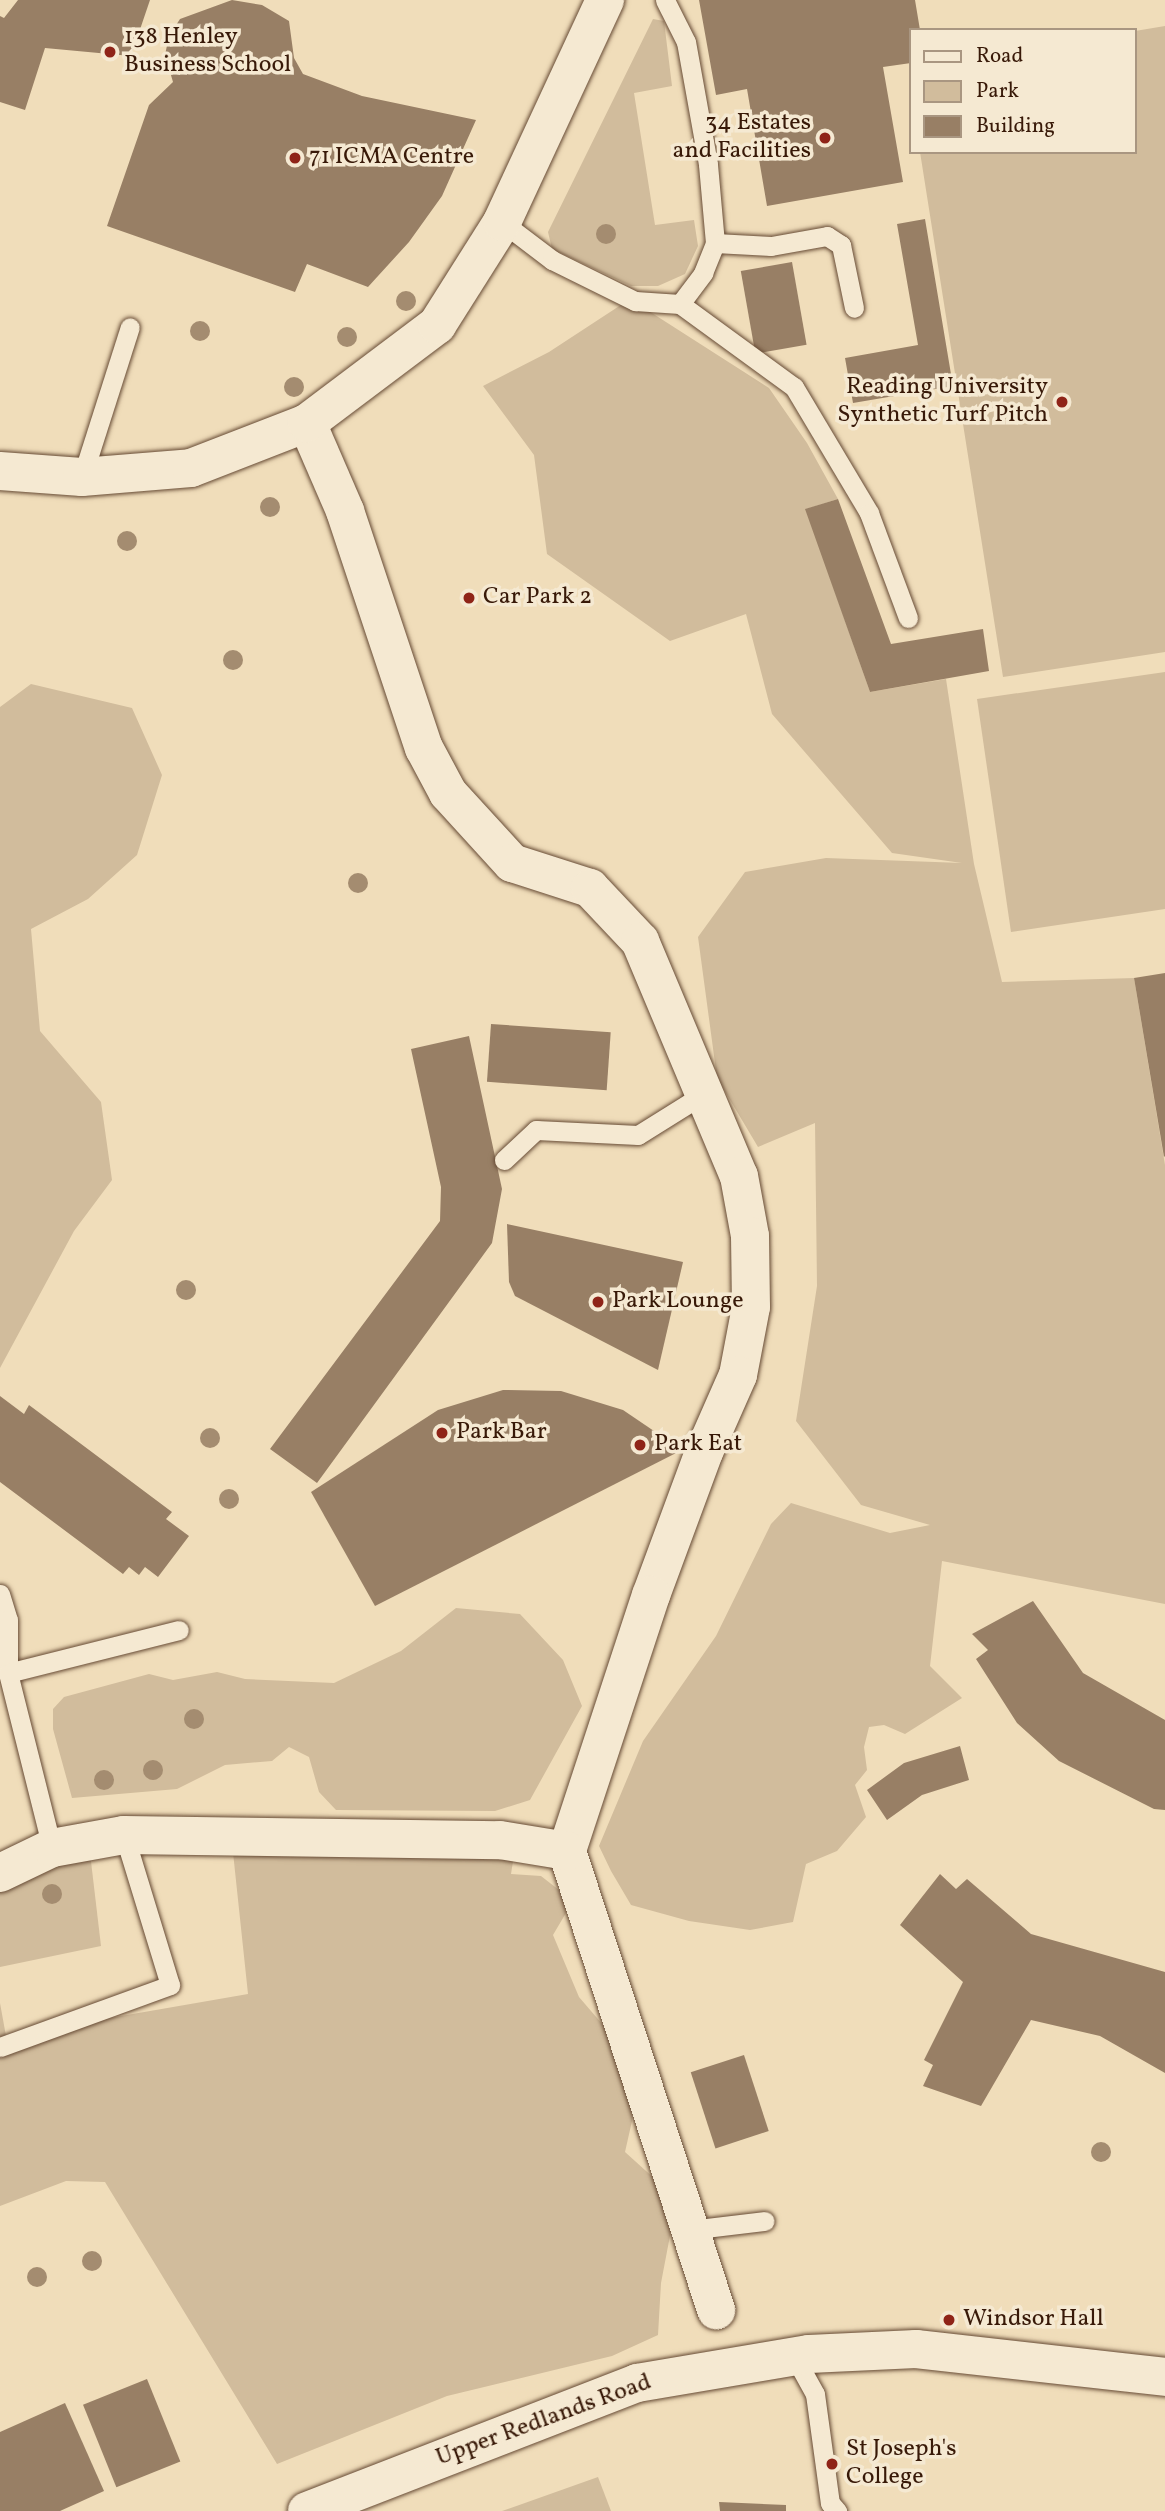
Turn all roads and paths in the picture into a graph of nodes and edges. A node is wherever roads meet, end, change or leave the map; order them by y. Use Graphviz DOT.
graph roads {
  1 [pos="605,0"];
  2 [pos="665,0"];
  3 [pos="502,222"];
  4 [pos="715,243"];
  5 [pos="680,304"];
  6 [pos="854,308"];
  7 [pos="130,327"];
  8 [pos="307,423"];
  9 [pos="0,471"];
  10 [pos="82,477"];
  11 [pos="908,618"];
  12 [pos="702,1095"];
  13 [pos="504,1160"];
  14 [pos="0,1594"];
  15 [pos="179,1630"];
  16 [pos="8,1673"];
  17 [pos="124,1835"];
  18 [pos="52,1848"];
  19 [pos="567,1850"];
  20 [pos="0,1873"];
  21 [pos="0,2047"];
  22 [pos="764,2221"];
  23 [pos="690,2230"];
  24 [pos="716,2310"];
  25 [pos="794,2356"];
  26 [pos="1165,2377"];
  27 [pos="307,2511"];
  28 [pos="837,2511"];
  1 -- 3 [label="street"];
  2 -- 4 [label="lane"];
  3 -- 5 [label="lane"];
  3 -- 8 [label="street"];
  4 -- 5 [label="lane"];
  4 -- 6 [label="lane"];
  5 -- 11 [label="lane"];
  7 -- 10 [label="lane"];
  8 -- 10 [label="street"];
  8 -- 12 [label="street"];
  9 -- 10 [label="street"];
  12 -- 13 [label="lane"];
  12 -- 19 [label="street"];
  14 -- 16 [label="lane"];
  15 -- 16 [label="lane"];
  16 -- 18 [label="lane"];
  17 -- 18 [label="street"];
  17 -- 19 [label="street"];
  17 -- 21 [label="lane"];
  18 -- 20 [label="street"];
  19 -- 23 [label="street"];
  22 -- 23 [label="lane"];
  23 -- 24 [label="street"];
  25 -- 26 [label="street, Upper Redlands Road"];
  25 -- 27 [label="street, Upper Redlands Road"];
  25 -- 28 [label="lane"];
}
